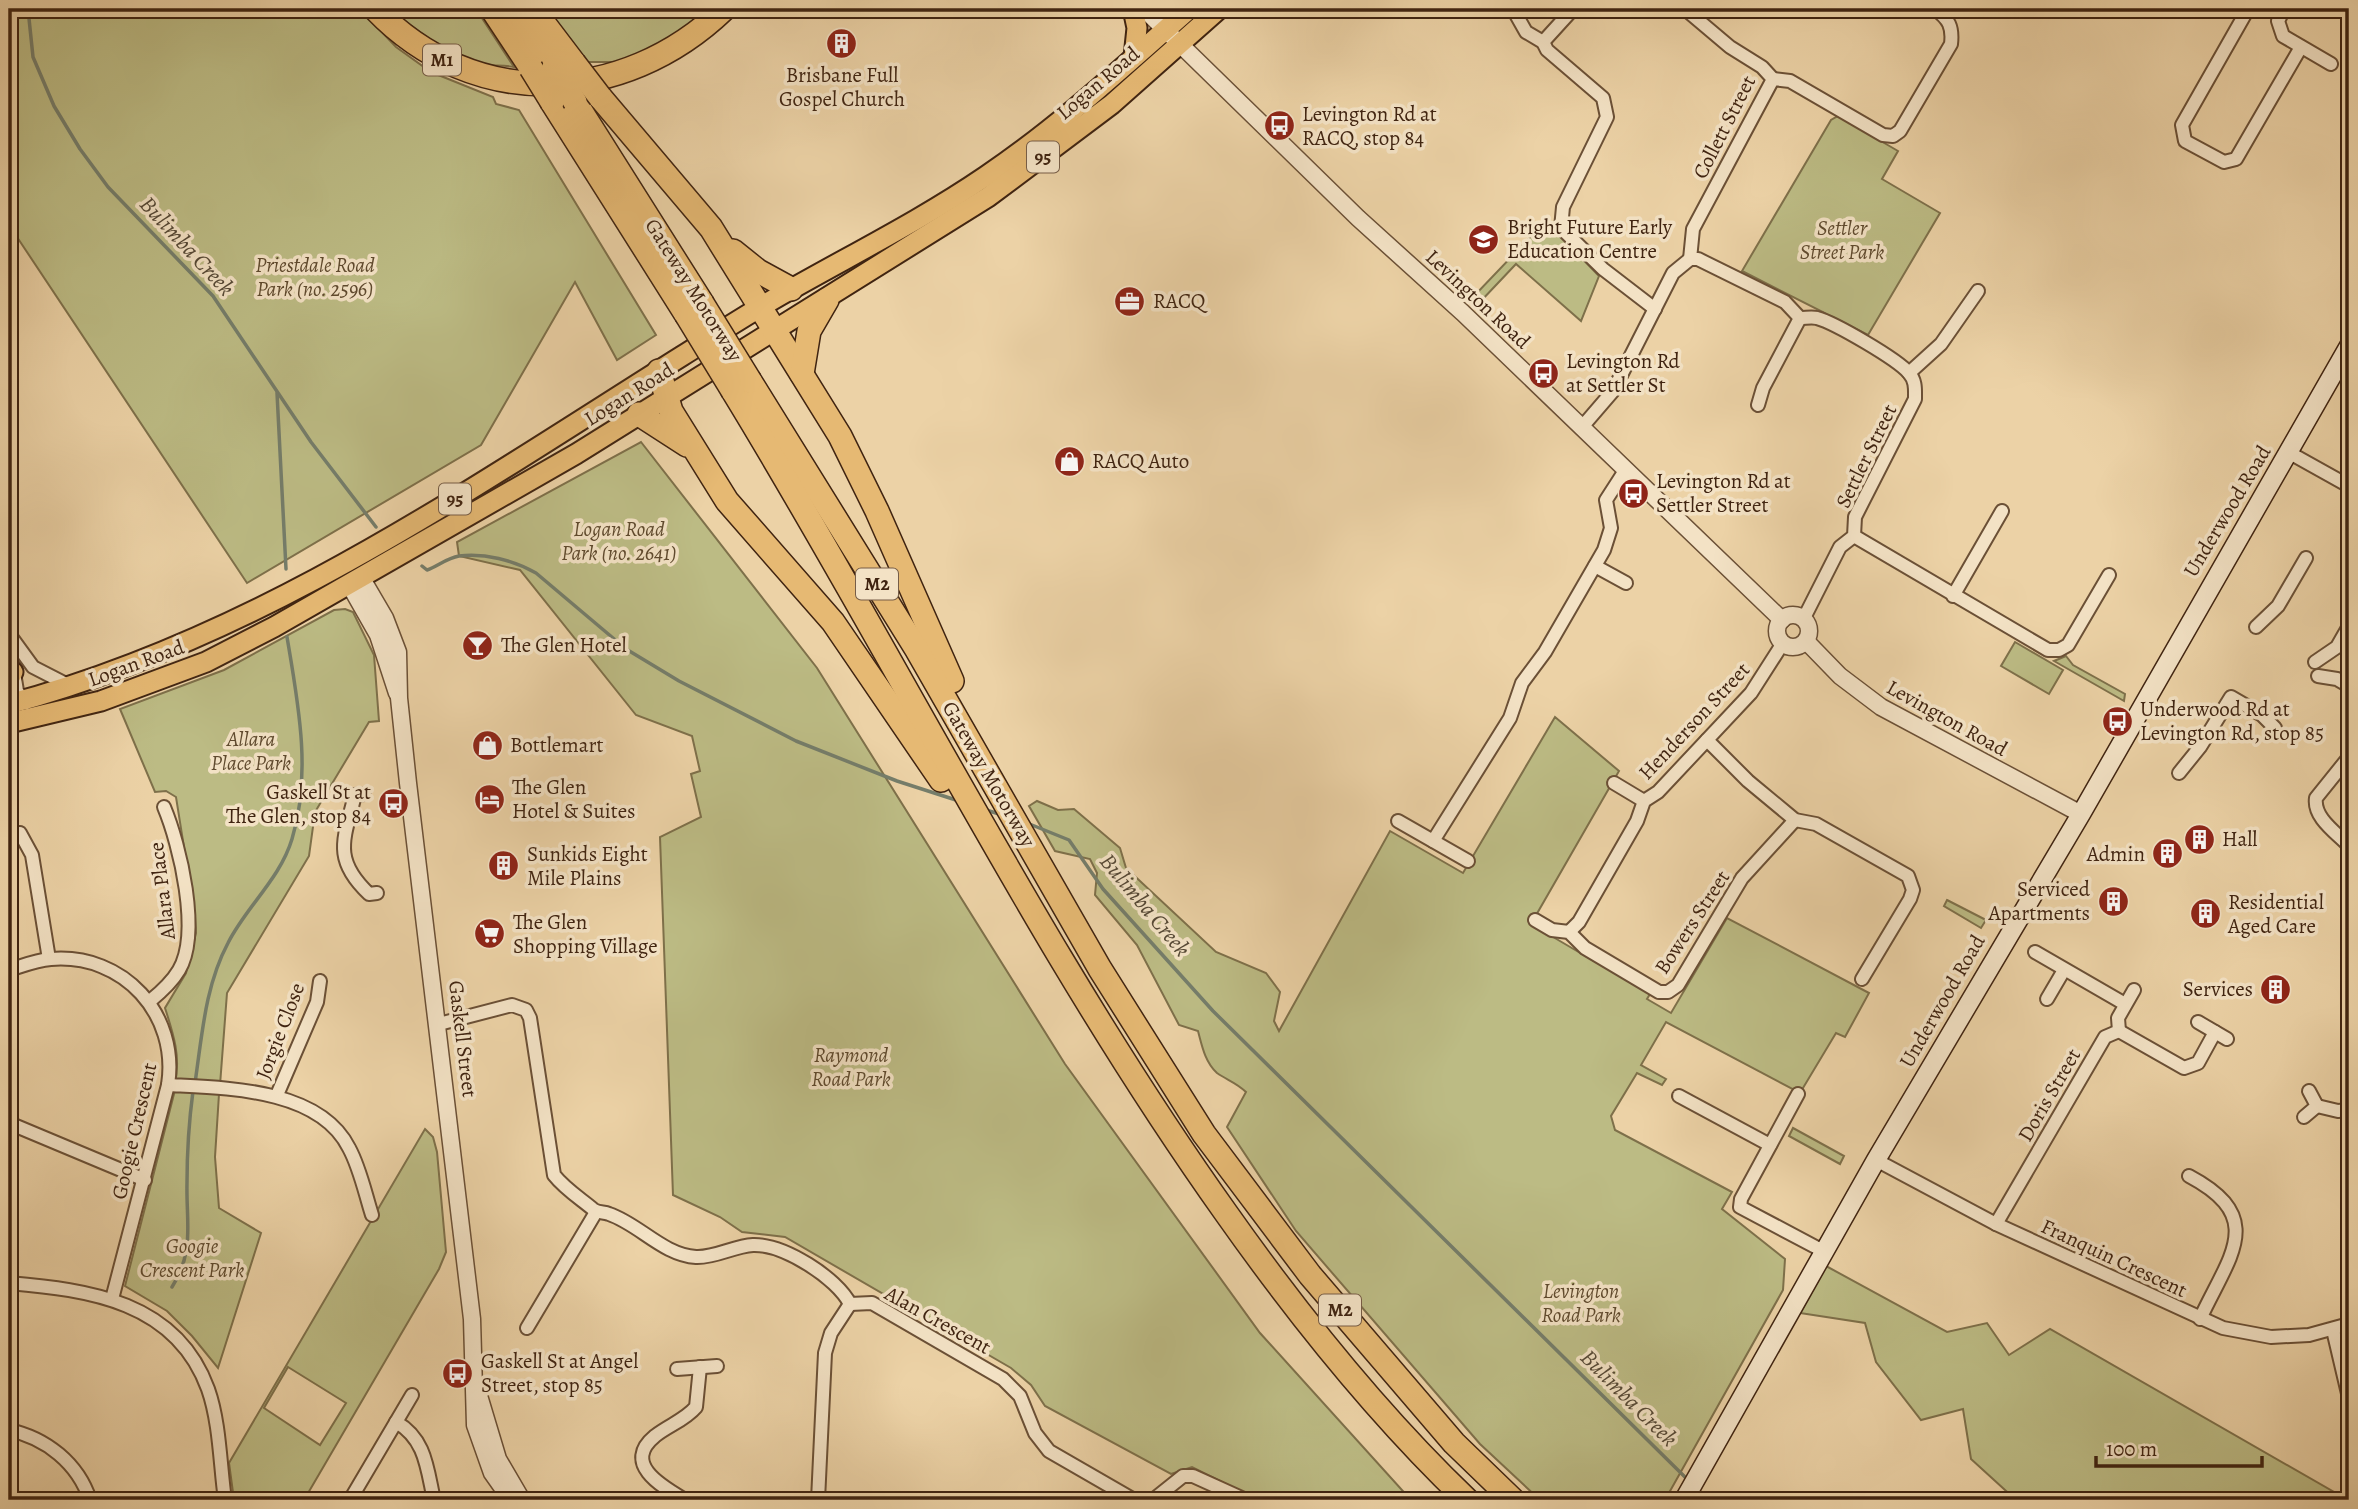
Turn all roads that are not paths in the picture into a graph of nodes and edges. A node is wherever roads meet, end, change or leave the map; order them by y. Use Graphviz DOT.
graph roads {
  1 [pos="375,9"];
  2 [pos="492,9"];
  3 [pos="516,9"];
  4 [pos="533,9"];
  5 [pos="724,9"];
  6 [pos="741,9"];
  7 [pos="1133,9"];
  8 [pos="1144,9"];
  9 [pos="1189,9"];
  10 [pos="1219,9"];
  11 [pos="1513,9"];
  12 [pos="1573,9"];
  13 [pos="1685,9"];
  14 [pos="1935,9"];
  15 [pos="2248,9"];
  16 [pos="2278,11"];
  17 [pos="1165,29"];
  18 [pos="1543,42"];
  19 [pos="1180,44"];
  20 [pos="2301,47"];
  21 [pos="1134,57"];
  22 [pos="2330,64"];
  23 [pos="564,65"];
  24 [pos="626,71"];
  25 [pos="1773,79"];
  26 [pos="724,248"];
  27 [pos="1690,258"];
  28 [pos="791,289"];
  29 [pos="1978,291"];
  30 [pos="827,300"];
  31 [pos="760,307"];
  32 [pos="694,309"];
  33 [pos="1655,309"];
  34 [pos="1801,318"];
  35 [pos="775,331"];
  36 [pos="2349,346"];
  37 [pos="659,371"];
  38 [pos="1909,373"];
  39 [pos="802,374"];
  40 [pos="741,386"];
  41 [pos="666,398"];
  42 [pos="1758,405"];
  43 [pos="639,414"];
  44 [pos="1582,427"];
  45 [pos="693,448"];
  46 [pos="2288,452"];
  47 [pos="1626,469"];
  48 [pos="2349,486"];
  49 [pos="2002,511"];
  50 [pos="1854,536"];
  51 [pos="2306,558"];
  52 [pos="1595,566"];
  53 [pos="2109,575"];
  54 [pos="355,577"];
  55 [pos="1626,583"];
  56 [pos="1953,596"];
  57 [pos="1804,618"];
  58 [pos="1782,620"];
  59 [pos="2256,626"];
  60 [pos="2349,626"];
  61 [pos="9,633"];
  62 [pos="1806,641"];
  63 [pos="9,642"];
  64 [pos="1783,643"];
  65 [pos="2315,662"];
  66 [pos="11,675"];
  67 [pos="2318,676"];
  68 [pos="71,686"];
  69 [pos="2349,686"];
  70 [pos="399,698"];
  71 [pos="16,702"];
  72 [pos="55,713"];
  73 [pos="9,723"];
  74 [pos="2275,728"];
  75 [pos="1706,740"];
  76 [pos="2349,757"];
  77 [pos="2179,773"];
  78 [pos="1614,783"];
  79 [pos="953,788"];
  80 [pos="1005,790"];
  81 [pos="364,794"];
  82 [pos="1644,801"];
  83 [pos="164,807"];
  84 [pos="2081,814"];
  85 [pos="1795,820"];
  86 [pos="1398,821"];
  87 [pos="20,833"];
  88 [pos="2347,837"];
  89 [pos="1433,841"];
  90 [pos="1468,861"];
  91 [pos="377,893"];
  92 [pos="1535,919"];
  93 [pos="1569,932"];
  94 [pos="2035,952"];
  95 [pos="49,959"];
  96 [pos="9,970"];
  97 [pos="2064,970"];
  98 [pos="1862,979"];
  99 [pos="320,981"];
  100 [pos="2134,990"];
  101 [pos="2047,999"];
  102 [pos="150,1002"];
  103 [pos="2125,1004"];
  104 [pos="2198,1022"];
  105 [pos="439,1024"];
  106 [pos="2119,1031"];
  107 [pos="168,1085"];
  108 [pos="2309,1091"];
  109 [pos="1798,1094"];
  110 [pos="277,1095"];
  111 [pos="1679,1096"];
  112 [pos="2317,1106"];
  113 [pos="2349,1110"];
  114 [pos="2304,1118"];
  115 [pos="16,1126"];
  116 [pos="1770,1145"];
  117 [pos="1876,1160"];
  118 [pos="2189,1175"];
  119 [pos="145,1180"];
  120 [pos="596,1212"];
  121 [pos="372,1215"];
  122 [pos="1996,1224"];
  123 [pos="1825,1252"];
  124 [pos="9,1283"];
  125 [pos="112,1299"];
  126 [pos="850,1304"];
  127 [pos="2200,1319"];
  128 [pos="2349,1324"];
  129 [pos="527,1328"];
  130 [pos="2333,1330"];
  131 [pos="717,1366"];
  132 [pos="700,1367"];
  133 [pos="677,1369"];
  134 [pos="476,1387"];
  135 [pos="412,1395"];
  136 [pos="2349,1398"];
  137 [pos="396,1422"];
  138 [pos="9,1430"];
  139 [pos="1686,1496"];
  140 [pos="89,1500"];
  141 [pos="225,1500"];
  142 [pos="350,1500"];
  143 [pos="434,1500"];
  144 [pos="510,1500"];
  145 [pos="522,1500"];
  146 [pos="685,1500"];
  147 [pos="818,1500"];
  148 [pos="1134,1500"];
  149 [pos="1153,1500"];
  150 [pos="1247,1500"];
  151 [pos="1467,1500"];
  152 [pos="1513,1500"];
  1 -- 24 [label="highway, M1"];
  2 -- 32 [label="highway, Gateway Motorway / M2, bridge"];
  3 -- 23 [label="highway, Gateway Motorway / M2"];
  4 -- 23 [label="highway"];
  5 -- 24 [label="highway, M1"];
  6 -- 24 [label="highway"];
  7 -- 21 [label="main road"];
  8 -- 17 [label="street, Levington Road"];
  9 -- 17 [label="main road, Logan Road / 95"];
  10 -- 19 [label="main road, Logan Road / 95"];
  11 -- 18 [label="street"];
  12 -- 18 [label="street"];
  13 -- 25 [label="street, Collett Street"];
  14 -- 25 [label="street"];
  15 -- 20 [label="street"];
  16 -- 20 [label="street"];
  17 -- 19 [label="street, Levington Road"];
  17 -- 21 [label="main road, Logan Road / 95"];
  18 -- 33 [label="street"];
  19 -- 30 [label="main road, Logan Road / 95"];
  19 -- 44 [label="street, Levington Road"];
  20 -- 22 [label="street"];
  21 -- 28 [label="main road, Logan Road / 95"];
  23 -- 26 [label="highway, bridge"];
  23 -- 32 [label="highway, Gateway Motorway / M2, bridge"];
  25 -- 27 [label="street, Collett Street"];
  26 -- 28 [label="highway"];
  26 -- 31 [label="highway"];
  27 -- 33 [label="street"];
  27 -- 34 [label="street"];
  28 -- 31 [label="main road, Logan Road / 95"];
  29 -- 38 [label="street"];
  30 -- 35 [label="main road, Logan Road / 95"];
  30 -- 39 [label="highway"];
  31 -- 35 [label="highway"];
  31 -- 37 [label="main road, Logan Road / 95"];
  32 -- 40 [label="highway, Gateway Motorway / M2, bridge"];
  33 -- 44 [label="street"];
  34 -- 38 [label="street"];
  34 -- 42 [label="street"];
  35 -- 39 [label="highway"];
  35 -- 41 [label="main road, Logan Road / 95"];
  36 -- 46 [label="main road, Underwood Road"];
  37 -- 41 [label="highway"];
  37 -- 54 [label="main road, Logan Road / 95"];
  38 -- 50 [label="street, Settler Street"];
  39 -- 80 [label="highway"];
  40 -- 79 [label="highway, Gateway Motorway / M2"];
  40 -- 80 [label="highway, Gateway Motorway / M2"];
  41 -- 43 [label="main road, Logan Road / 95"];
  41 -- 45 [label="highway"];
  43 -- 45 [label="highway"];
  43 -- 54 [label="main road, Logan Road / 95"];
  44 -- 47 [label="street, Levington Road"];
  45 -- 79 [label="highway"];
  46 -- 48 [label="street"];
  46 -- 84 [label="main road, Underwood Road"];
  47 -- 52 [label="street"];
  47 -- 58 [label="street, Levington Road"];
  49 -- 56 [label="street"];
  50 -- 56 [label="street"];
  50 -- 57 [label="street, Settler Street"];
  51 -- 59 [label="street"];
  52 -- 55 [label="street"];
  52 -- 89 [label="street"];
  53 -- 56 [label="street"];
  54 -- 68 [label="main road, Logan Road / 95"];
  54 -- 70 [label="street, Gaskell Street"];
  54 -- 70 [label="street, Gaskell Street"];
  54 -- 72 [label="main road, Logan Road / 95"];
  57 -- 58 [label="street"];
  57 -- 62 [label="street"];
  58 -- 64 [label="street"];
  60 -- 65 [label="street"];
  61 -- 68 [label="street"];
  62 -- 64 [label="street"];
  62 -- 84 [label="street, Levington Road"];
  63 -- 66 [label="street"];
  64 -- 75 [label="street, Henderson Street"];
  66 -- 71 [label="street"];
  67 -- 69 [label="street"];
  68 -- 71 [label="main road, Logan Road / 95"];
  70 -- 105 [label="street, Gaskell Street"];
  71 -- 72 [label="street"];
  72 -- 73 [label="main road, Logan Road / 95"];
  74 -- 77 [label="street"];
  75 -- 82 [label="street, Henderson Street"];
  75 -- 85 [label="street"];
  76 -- 88 [label="street"];
  78 -- 82 [label="street"];
  79 -- 151 [label="highway, Gateway Motorway / M2"];
  80 -- 152 [label="highway, Gateway Motorway / M2"];
  81 -- 91 [label="street"];
  82 -- 93 [label="street, Henderson Street"];
  83 -- 102 [label="street, Allara Place"];
  84 -- 117 [label="main road, Underwood Road"];
  85 -- 93 [label="street, Bowers Street"];
  85 -- 98 [label="street"];
  86 -- 89 [label="street"];
  87 -- 95 [label="street"];
  89 -- 90 [label="street"];
  92 -- 93 [label="street, Bowers Street"];
  94 -- 97 [label="street"];
  95 -- 96 [label="street, Googie Crescent"];
  95 -- 102 [label="street, Googie Crescent"];
  97 -- 101 [label="street"];
  97 -- 103 [label="street"];
  99 -- 110 [label="street, Jorgie Close"];
  100 -- 103 [label="street"];
  102 -- 107 [label="street, Googie Crescent"];
  103 -- 106 [label="street"];
  104 -- 106 [label="street"];
  105 -- 120 [label="street, Alan Crescent"];
  105 -- 134 [label="street, Gaskell Street"];
  106 -- 122 [label="street, Doris Street"];
  107 -- 110 [label="street"];
  107 -- 119 [label="street, Googie Crescent"];
  108 -- 112 [label="street"];
  109 -- 116 [label="street"];
  110 -- 121 [label="street"];
  111 -- 116 [label="street"];
  112 -- 113 [label="street"];
  112 -- 114 [label="street"];
  115 -- 119 [label="street"];
  116 -- 123 [label="street"];
  117 -- 122 [label="street, Franquin Crescent"];
  117 -- 123 [label="main road, Underwood Road"];
  118 -- 127 [label="street"];
  119 -- 125 [label="street, Googie Crescent"];
  120 -- 126 [label="street, Alan Crescent"];
  120 -- 129 [label="street"];
  122 -- 127 [label="street, Franquin Crescent"];
  123 -- 139 [label="main road, Underwood Road"];
  124 -- 125 [label="street"];
  125 -- 141 [label="street"];
  126 -- 147 [label="street"];
  126 -- 148 [label="street, Alan Crescent"];
  127 -- 130 [label="street, Franquin Crescent"];
  128 -- 130 [label="street, Franquin Crescent"];
  130 -- 136 [label="street"];
  131 -- 132 [label="street"];
  132 -- 133 [label="street"];
  132 -- 146 [label="street"];
  134 -- 144 [label="street, Gaskell Street"];
  134 -- 145 [label="street, Gaskell Street"];
  135 -- 137 [label="street"];
  137 -- 142 [label="street"];
  137 -- 143 [label="street"];
  138 -- 140 [label="street"];
  149 -- 150 [label="street"];
}
